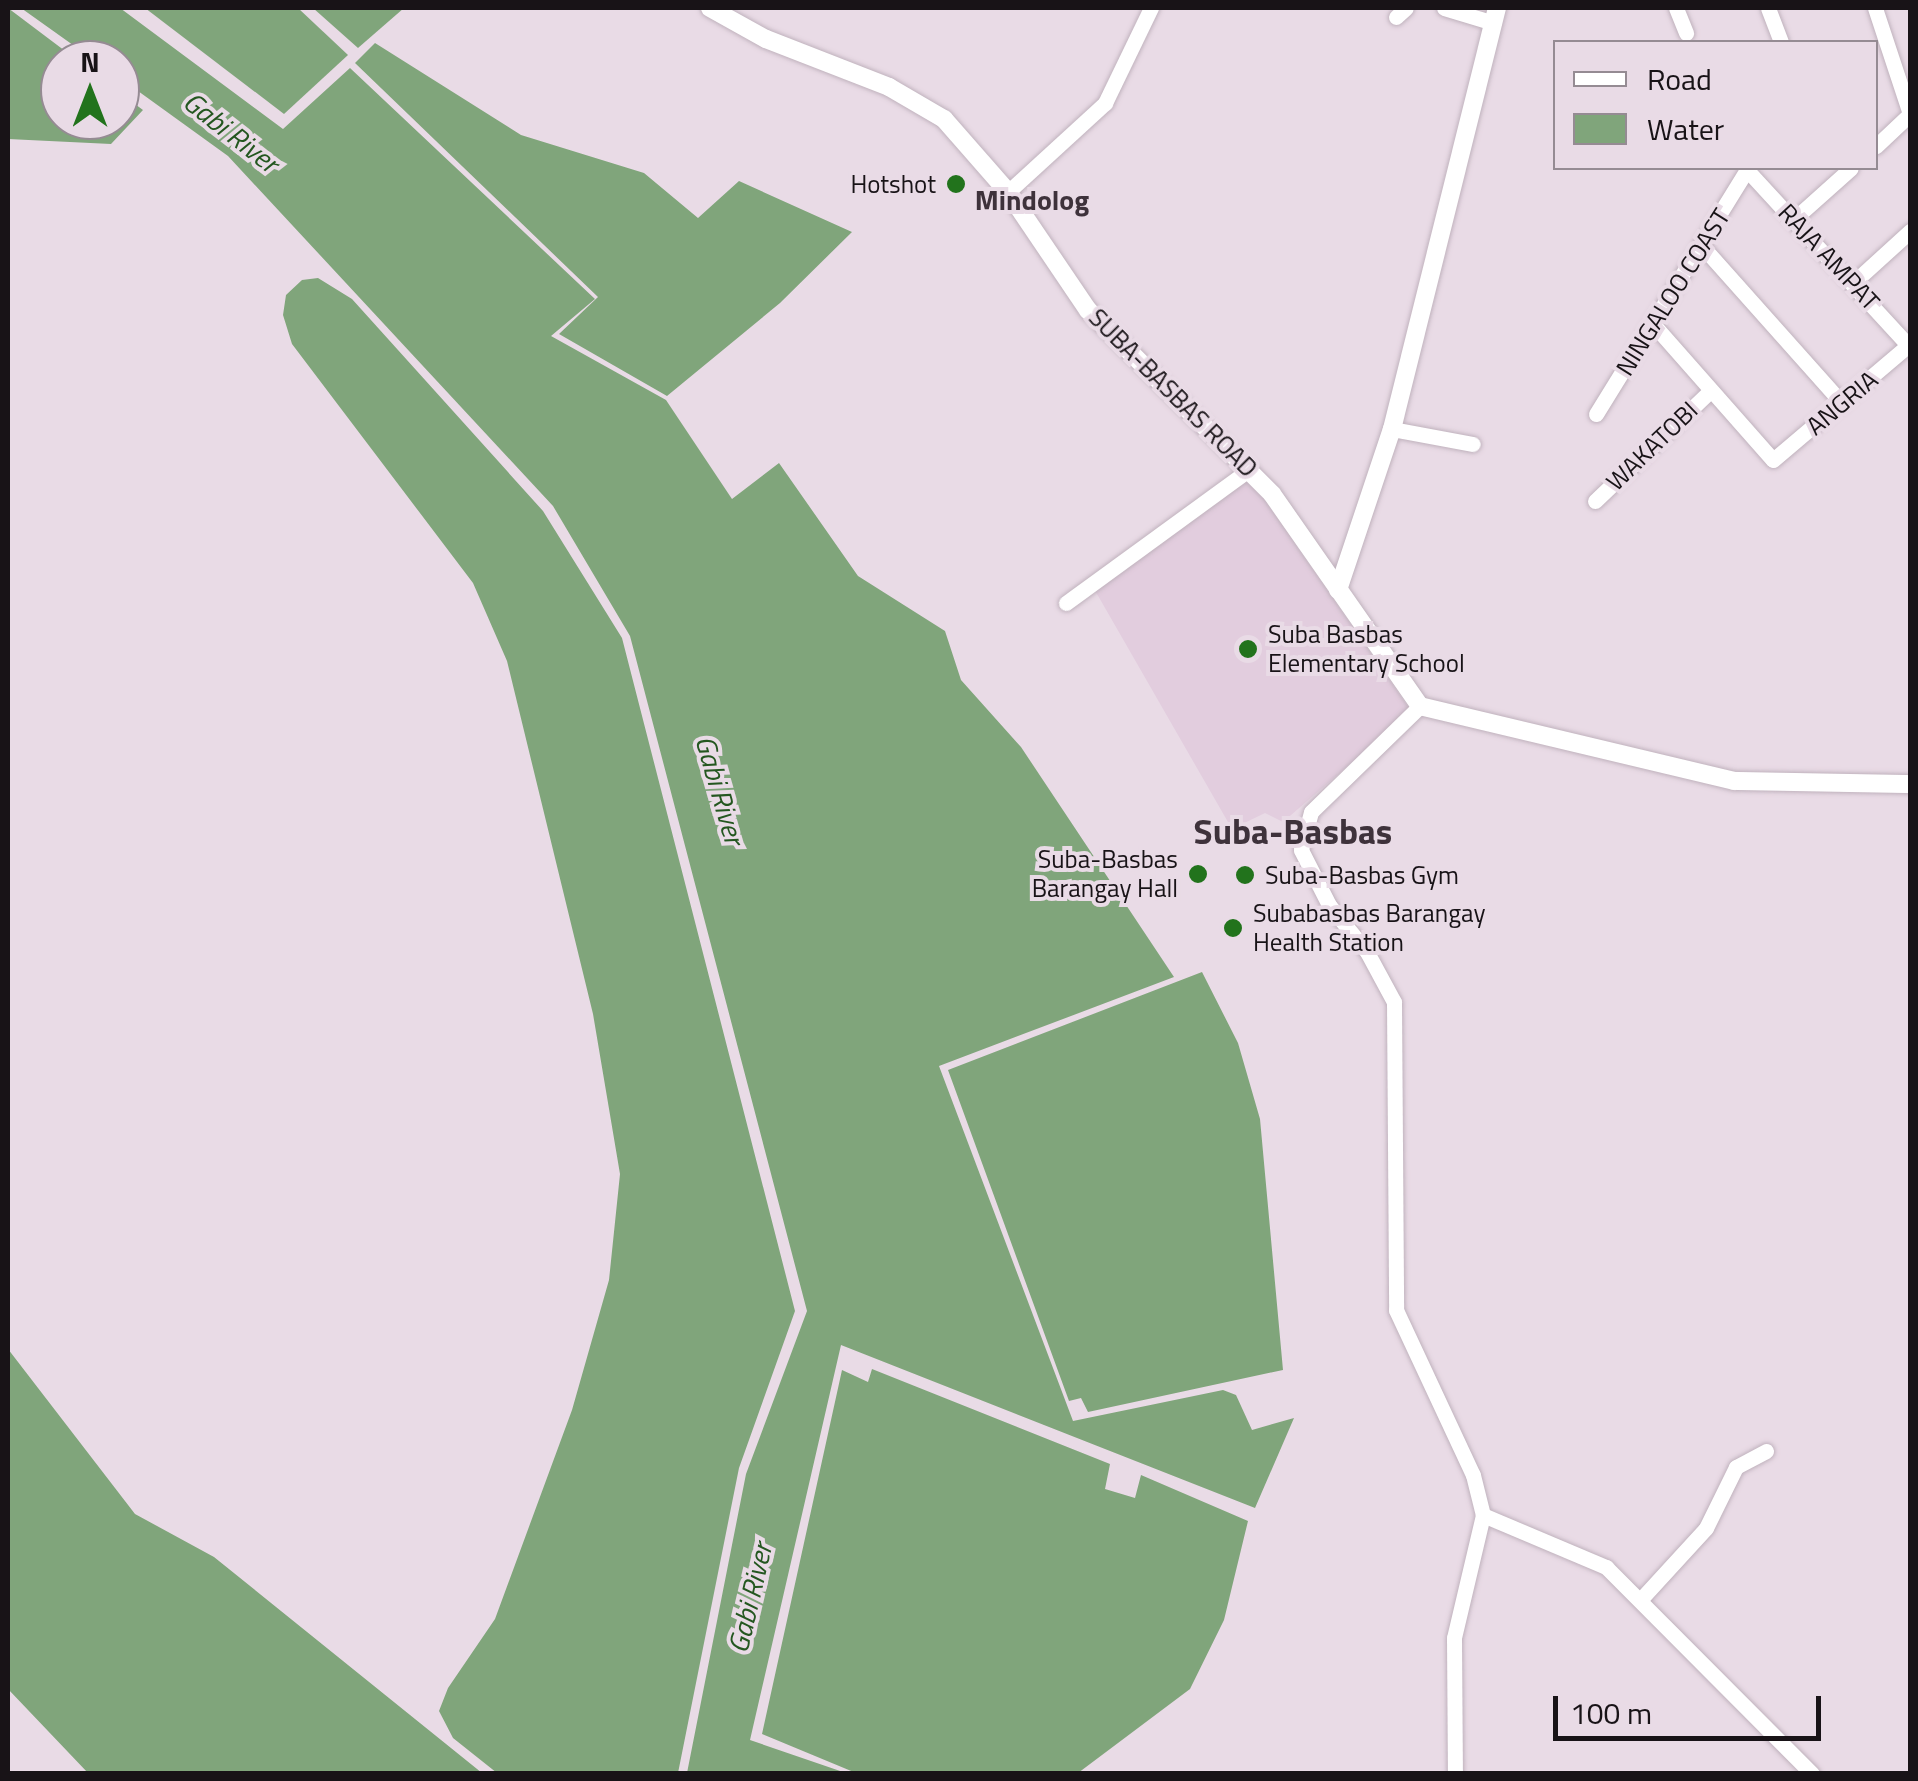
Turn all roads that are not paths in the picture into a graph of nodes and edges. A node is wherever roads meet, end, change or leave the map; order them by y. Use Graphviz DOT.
graph roads {
  1 [pos="710,8"];
  2 [pos="1151,8"];
  3 [pos="1444,8"];
  4 [pos="1676,8"];
  5 [pos="1768,8"];
  6 [pos="1875,8"];
  7 [pos="1496,15"];
  8 [pos="1686,34"];
  9 [pos="1780,40"];
  10 [pos="1894,67"];
  11 [pos="1878,73"];
  12 [pos="1878,144"];
  13 [pos="1747,170"];
  14 [pos="1749,170"];
  15 [pos="1849,170"];
  16 [pos="1008,192"];
  17 [pos="1794,219"];
  18 [pos="1910,232"];
  19 [pos="1702,246"];
  20 [pos="1854,282"];
  21 [pos="1653,324"];
  22 [pos="1910,345"];
  23 [pos="1710,391"];
  24 [pos="1842,403"];
  25 [pos="1596,414"];
  26 [pos="1392,429"];
  27 [pos="1473,444"];
  28 [pos="1250,469"];
  29 [pos="1595,500"];
  30 [pos="1338,590"];
  31 [pos="1066,603"];
  32 [pos="1420,706"];
  33 [pos="1910,784"];
  34 [pos="1766,1451"];
  35 [pos="1483,1515"];
  36 [pos="1641,1599"];
  37 [pos="1455,1774"];
  38 [pos="1812,1774"];
  1 -- 16 [label="street, SUBA-BASBAS ROAD"];
  2 -- 16 [label="street"];
  3 -- 7 [label="street"];
  4 -- 8 [label="street"];
  5 -- 9 [label="street"];
  6 -- 10 [label="street"];
  7 -- 26 [label="street"];
  10 -- 11 [label="street"];
  10 -- 12 [label="street"];
  13 -- 19 [label="street, NINGALOO COAST"];
  14 -- 17 [label="street, RAJA AMPAT"];
  15 -- 17 [label="street"];
  16 -- 28 [label="street, SUBA-BASBAS ROAD"];
  17 -- 20 [label="street, RAJA AMPAT"];
  18 -- 20 [label="street"];
  19 -- 21 [label="street, NINGALOO COAST"];
  19 -- 24 [label="street"];
  20 -- 22 [label="street, RAJA AMPAT"];
  21 -- 23 [label="street"];
  21 -- 25 [label="street, NINGALOO COAST"];
  22 -- 24 [label="street, ANGRIA"];
  23 -- 24 [label="street, ANGRIA"];
  23 -- 29 [label="street, WAKATOBI"];
  26 -- 27 [label="street"];
  26 -- 30 [label="street"];
  28 -- 30 [label="street, SUBA-BASBAS ROAD"];
  28 -- 31 [label="street"];
  30 -- 32 [label="street, SUBA-BASBAS ROAD"];
  32 -- 33 [label="street"];
  32 -- 35 [label="street"];
  34 -- 36 [label="street"];
  35 -- 36 [label="street"];
  35 -- 37 [label="street"];
  36 -- 38 [label="street"];
}
